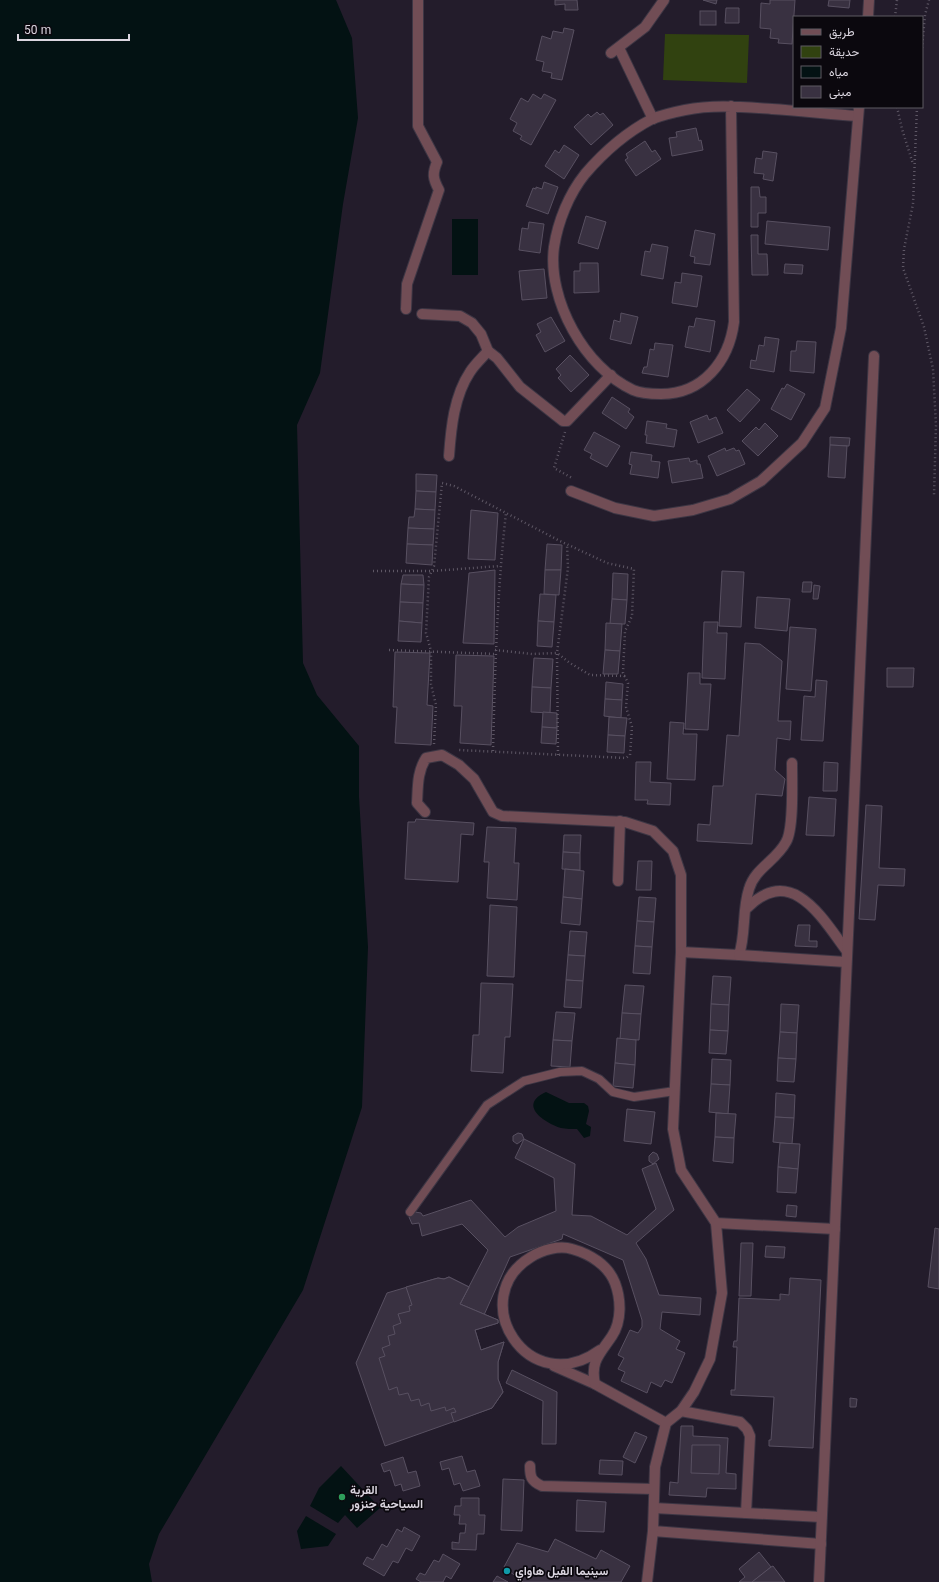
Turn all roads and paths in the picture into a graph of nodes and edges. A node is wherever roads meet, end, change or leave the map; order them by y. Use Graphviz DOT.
graph roads {
  1 [pos="418,0"];
  2 [pos="664,0"];
  3 [pos="869,0"];
  4 [pos="897,0"];
  5 [pos="929,0"];
  6 [pos="868,16"];
  7 [pos="896,16"];
  8 [pos="923,41"];
  9 [pos="731,106"];
  10 [pos="897,108"];
  11 [pos="918,108"];
  12 [pos="859,111"];
  13 [pos="653,119"];
  14 [pos="914,166"];
  15 [pos="406,309"];
  16 [pos="422,314"];
  17 [pos="488,350"];
  18 [pos="874,356"];
  19 [pos="611,375"];
  20 [pos="567,421"];
  21 [pos="450,456"];
  22 [pos="571,491"];
  23 [pos="934,496"];
  24 [pos="506,513"];
  25 [pos="567,544"];
  26 [pos="500,566"];
  27 [pos="373,571"];
  28 [pos="432,571"];
  29 [pos="389,650"];
  30 [pos="495,650"];
  31 [pos="431,651"];
  32 [pos="557,653"];
  33 [pos="496,654"];
  34 [pos="625,676"];
  35 [pos="434,748"];
  36 [pos="456,750"];
  37 [pos="493,751"];
  38 [pos="558,755"];
  39 [pos="792,763"];
  40 [pos="424,812"];
  41 [pos="620,821"];
  42 [pos="618,881"];
  43 [pos="747,908"];
  44 [pos="846,950"];
  45 [pos="681,952"];
  46 [pos="739,955"];
  47 [pos="846,962"];
  48 [pos="674,1091"];
  49 [pos="410,1212"];
  50 [pos="716,1223"];
  51 [pos="836,1229"];
  52 [pos="600,1350"];
  53 [pos="550,1364"];
  54 [pos="595,1384"];
  55 [pos="681,1411"];
  56 [pos="666,1423"];
  57 [pos="530,1466"];
  58 [pos="654,1489"];
  59 [pos="654,1508"];
  60 [pos="746,1513"];
  61 [pos="821,1517"];
  62 [pos="653,1531"];
  63 [pos="821,1544"];
  64 [pos="647,1582"];
  65 [pos="819,1582"];
  1 -- 15 [label="street"];
  2 -- 13 [label="street"];
  3 -- 6 [label="street"];
  4 -- 7 [label="path"];
  5 -- 8 [label="path"];
  9 -- 12 [label="street"];
  9 -- 13 [label="street"];
  9 -- 19 [label="street"];
  10 -- 14 [label="path"];
  11 -- 14 [label="path"];
  12 -- 22 [label="street"];
  13 -- 19 [label="street"];
  14 -- 23 [label="path"];
  16 -- 17 [label="street"];
  17 -- 20 [label="street"];
  17 -- 21 [label="street"];
  18 -- 44 [label="street"];
  19 -- 20 [label="street"];
  20 -- 22 [label="path"];
  24 -- 25 [label="path"];
  24 -- 26 [label="path"];
  24 -- 28 [label="path"];
  25 -- 32 [label="path"];
  25 -- 34 [label="path"];
  26 -- 28 [label="path"];
  26 -- 30 [label="path"];
  27 -- 28 [label="path"];
  28 -- 31 [label="path"];
  29 -- 31 [label="path"];
  30 -- 32 [label="path"];
  30 -- 33 [label="path"];
  31 -- 33 [label="path"];
  31 -- 35 [label="path"];
  32 -- 34 [label="path"];
  32 -- 38 [label="path"];
  33 -- 37 [label="path"];
  34 -- 38 [label="path"];
  36 -- 37 [label="path"];
  37 -- 38 [label="path"];
  39 -- 43 [label="street"];
  40 -- 41 [label="street"];
  41 -- 42 [label="street"];
  41 -- 45 [label="street"];
  43 -- 44 [label="street"];
  43 -- 46 [label="street"];
  44 -- 47 [label="street"];
  45 -- 46 [label="street"];
  45 -- 48 [label="street"];
  46 -- 47 [label="street"];
  47 -- 51 [label="street"];
  48 -- 49 [label="lane"];
  48 -- 50 [label="street"];
  50 -- 51 [label="street"];
  50 -- 55 [label="street"];
  51 -- 61 [label="street"];
  52 -- 53 [label="street"];
  52 -- 53 [label="street"];
  52 -- 54 [label="street"];
  53 -- 54 [label="street"];
  54 -- 56 [label="street"];
  55 -- 56 [label="street"];
  55 -- 60 [label="street"];
  56 -- 58 [label="street"];
  57 -- 58 [label="street"];
  58 -- 59 [label="street"];
  59 -- 60 [label="street"];
  59 -- 62 [label="street"];
  60 -- 61 [label="street"];
  61 -- 63 [label="street"];
  62 -- 63 [label="street"];
  62 -- 64 [label="street"];
  63 -- 65 [label="street"];
}
